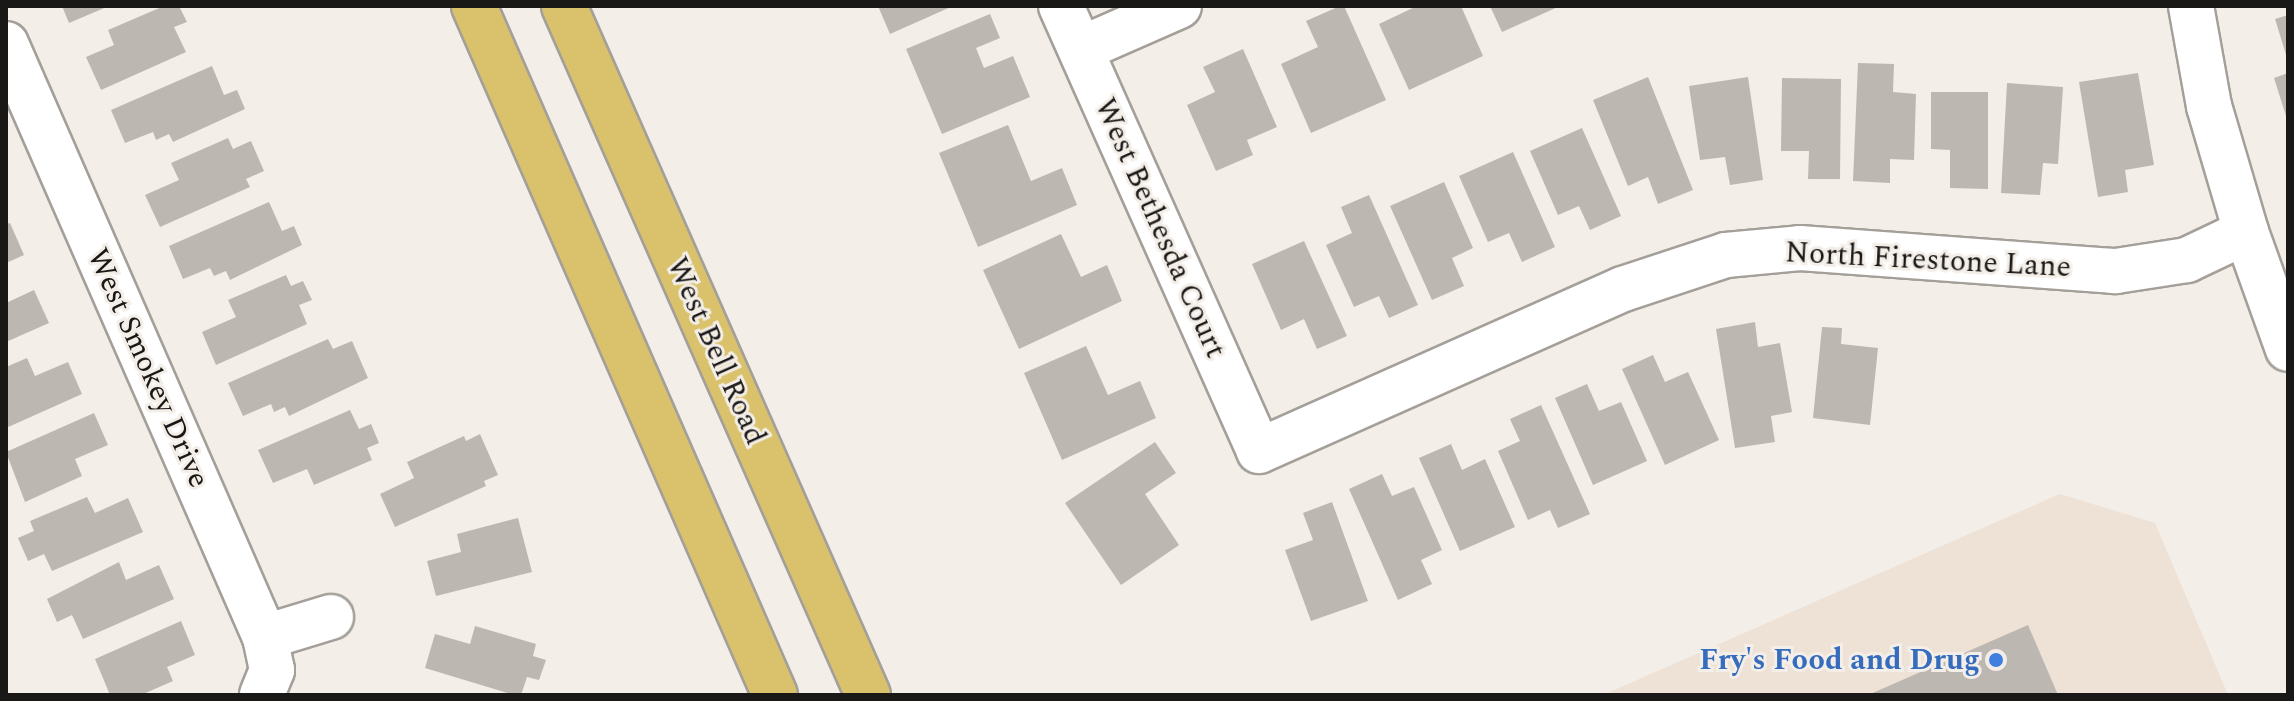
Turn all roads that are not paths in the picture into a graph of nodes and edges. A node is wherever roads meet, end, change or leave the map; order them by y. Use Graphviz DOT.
graph roads {
  1 [pos="474,6"];
  2 [pos="564,6"];
  3 [pos="1061,6"];
  4 [pos="1179,6"];
  5 [pos="2191,6"];
  6 [pos="6,44"];
  7 [pos="1081,49"];
  8 [pos="2246,232"];
  9 [pos="2288,349"];
  10 [pos="1259,451"];
  11 [pos="331,617"];
  12 [pos="265,637"];
  13 [pos="262,695"];
  14 [pos="775,695"];
  15 [pos="868,695"];
  1 -- 14 [label="main road"];
  2 -- 15 [label="main road, West Bell Road"];
  3 -- 7 [label="street, West Bethesda Court"];
  4 -- 7 [label="street"];
  5 -- 8 [label="street"];
  6 -- 12 [label="street, West Smokey Drive"];
  7 -- 10 [label="street, West Bethesda Court"];
  8 -- 9 [label="street"];
  8 -- 10 [label="street, North Firestone Lane"];
  11 -- 12 [label="street"];
  12 -- 13 [label="street, West Smokey Drive"];
}
